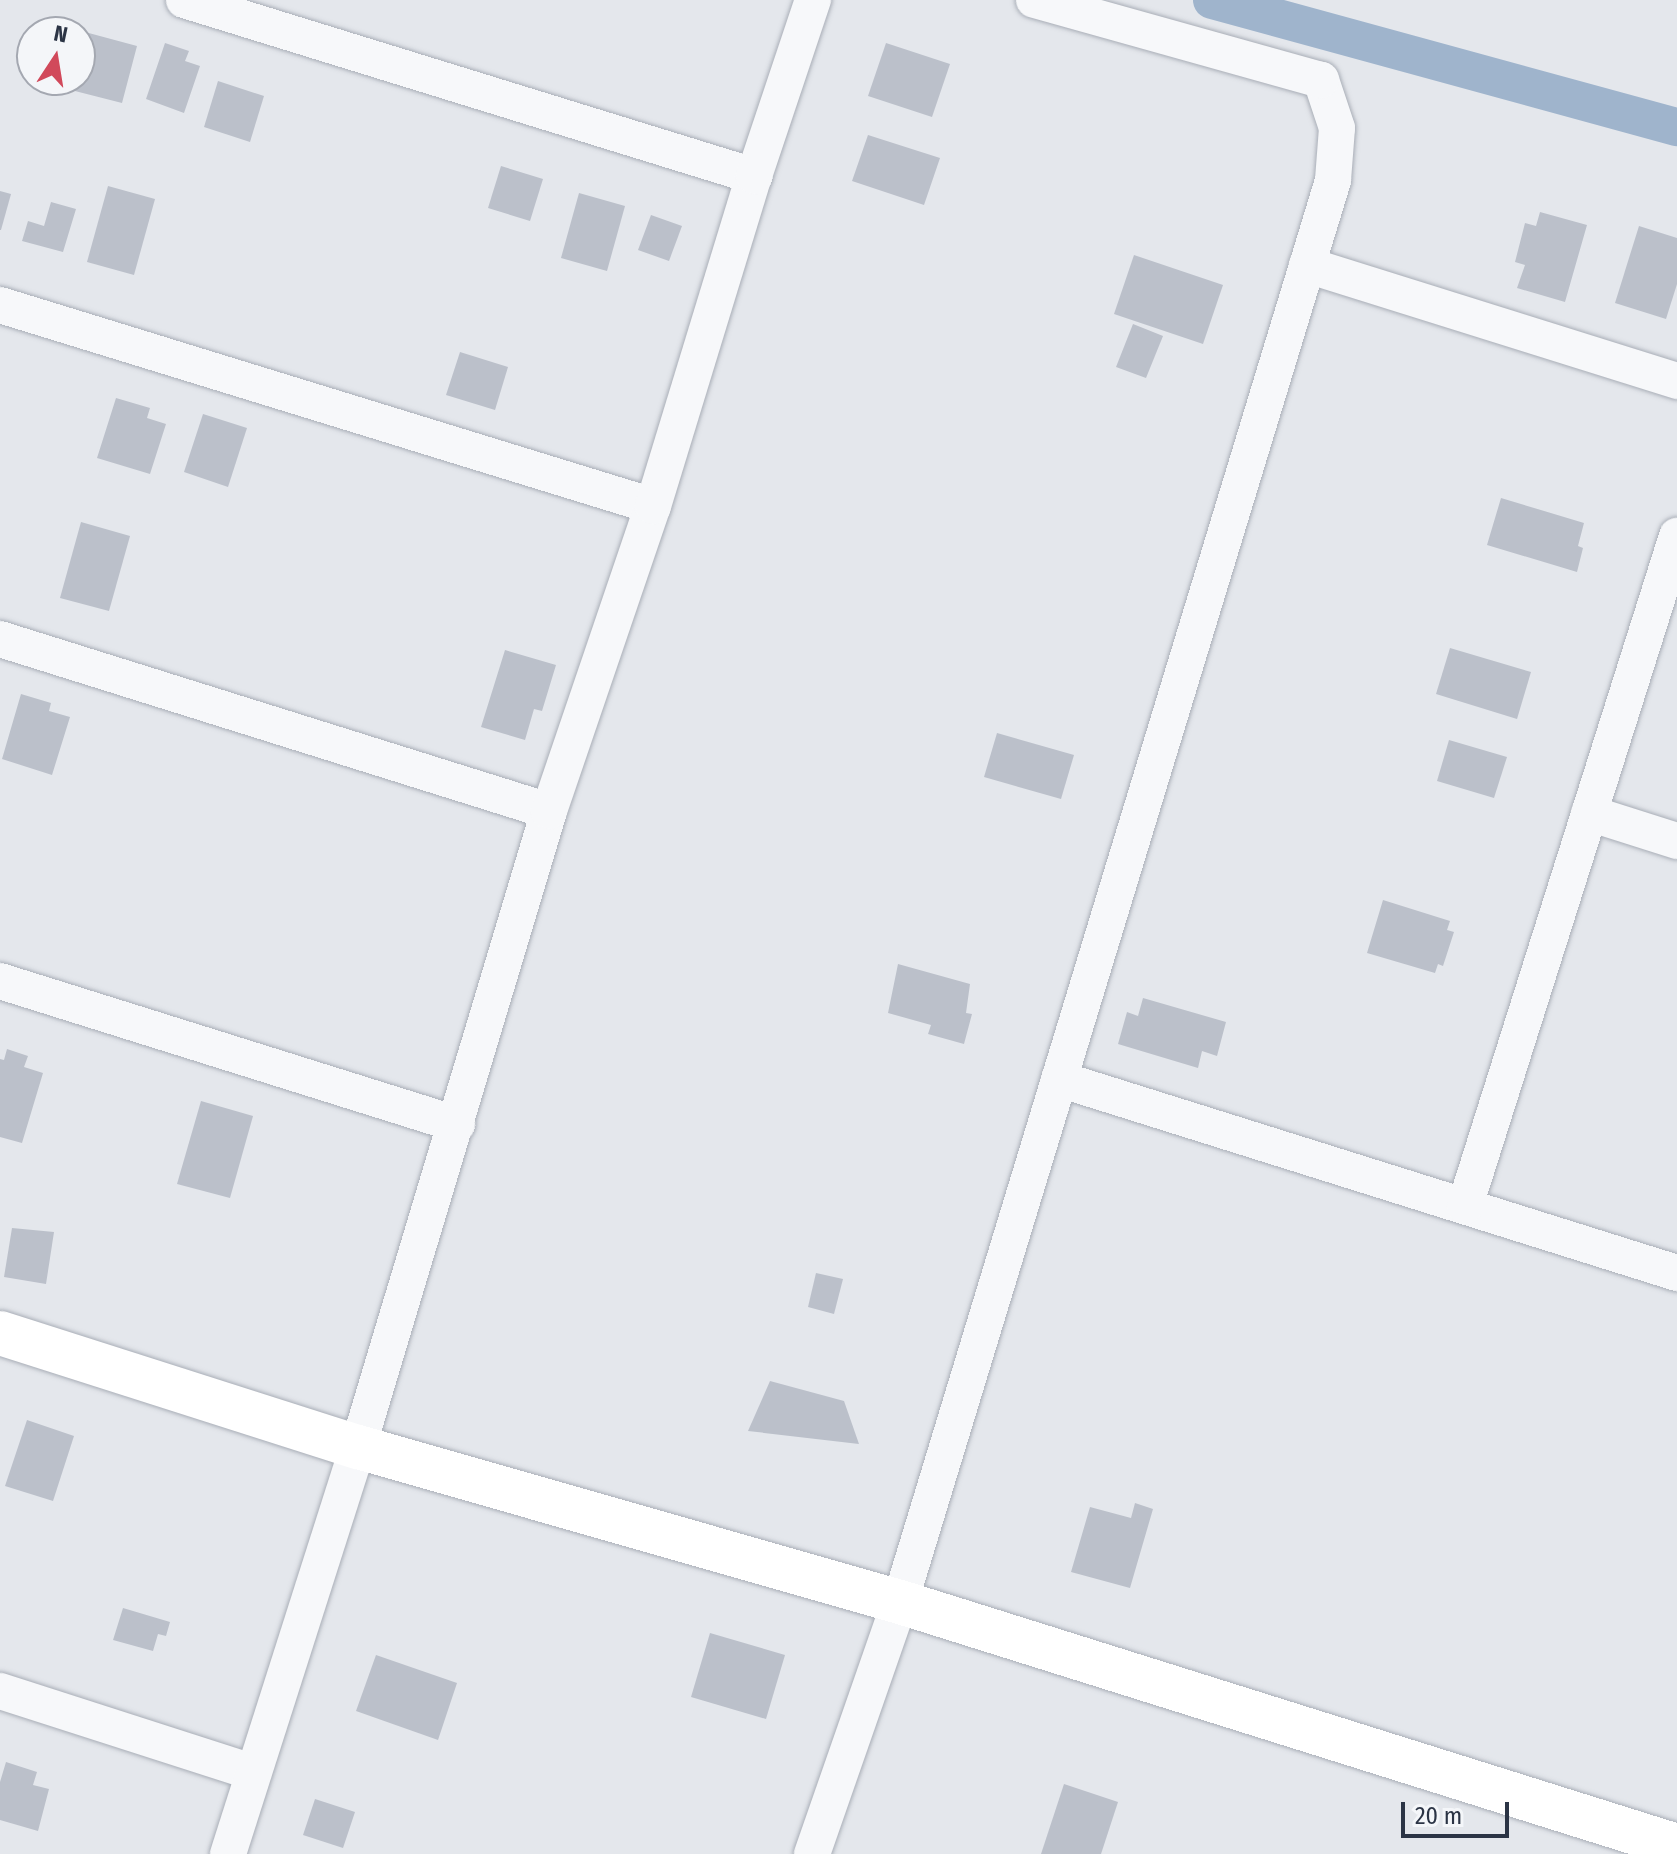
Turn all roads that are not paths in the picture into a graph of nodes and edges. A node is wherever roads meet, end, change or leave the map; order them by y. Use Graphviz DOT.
graph roads {
  1 [pos="184,0"];
  2 [pos="813,0"];
  3 [pos="1034,0"];
  4 [pos="754,176"];
  5 [pos="1307,265"];
  6 [pos="0,305"];
  7 [pos="1677,381"];
  8 [pos="653,506"];
  9 [pos="1677,536"];
  10 [pos="0,639"];
  11 [pos="549,811"];
  12 [pos="1589,813"];
  13 [pos="1677,841"];
  14 [pos="0,981"];
  15 [pos="1059,1079"];
  16 [pos="457,1124"];
  17 [pos="1465,1206"];
  18 [pos="1677,1273"];
  19 [pos="0,1333"];
  20 [pos="358,1447"];
  21 [pos="900,1602"];
  22 [pos="0,1691"];
  23 [pos="253,1772"];
  24 [pos="1677,1846"];
  25 [pos="228,1854"];
  26 [pos="812,1854"];
  1 -- 4 [label="street"];
  2 -- 4 [label="street"];
  3 -- 5 [label="street"];
  4 -- 8 [label="street"];
  5 -- 7 [label="street"];
  5 -- 15 [label="street"];
  6 -- 8 [label="street"];
  8 -- 11 [label="street"];
  9 -- 12 [label="street"];
  10 -- 11 [label="street"];
  11 -- 16 [label="street"];
  12 -- 13 [label="street"];
  12 -- 17 [label="street"];
  14 -- 16 [label="street"];
  15 -- 17 [label="street"];
  15 -- 21 [label="street"];
  16 -- 20 [label="street"];
  17 -- 18 [label="street"];
  19 -- 20 [label="street"];
  20 -- 21 [label="street"];
  20 -- 23 [label="street"];
  21 -- 24 [label="street"];
  21 -- 26 [label="street"];
  22 -- 23 [label="street"];
  23 -- 25 [label="street"];
}
